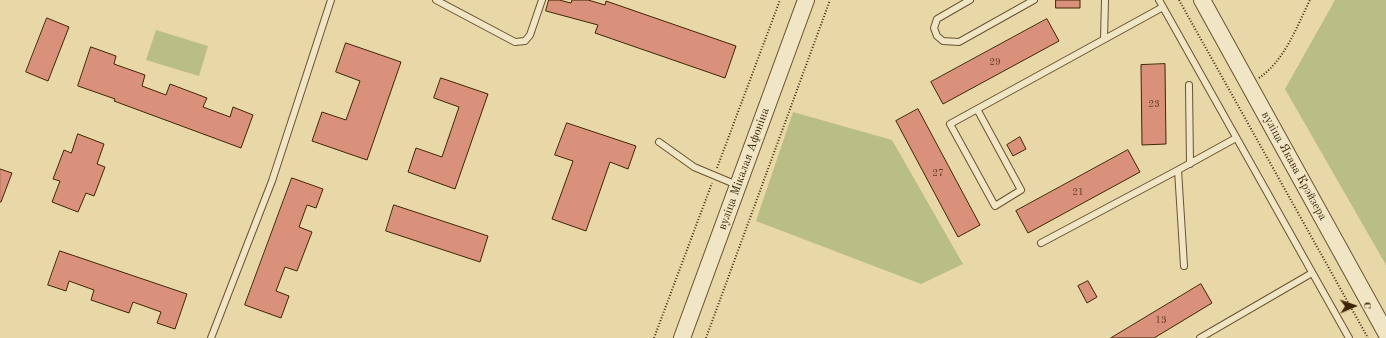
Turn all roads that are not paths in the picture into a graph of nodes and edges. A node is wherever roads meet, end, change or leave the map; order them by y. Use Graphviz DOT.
graph roads {
  1 [pos="331,0"];
  2 [pos="436,0"];
  3 [pos="542,0"];
  4 [pos="806,0"];
  5 [pos="970,0"];
  6 [pos="1020,0"];
  7 [pos="1034,0"];
  8 [pos="1105,0"];
  9 [pos="1159,0"];
  10 [pos="1202,0"];
  11 [pos="1023,6"];
  12 [pos="1163,6"];
  13 [pos="1104,39"];
  14 [pos="1189,85"];
  15 [pos="977,109"];
  16 [pos="1236,138"];
  17 [pos="659,142"];
  18 [pos="1190,164"];
  19 [pos="1178,170"];
  20 [pos="738,185"];
  21 [pos="1041,243"];
  22 [pos="1184,266"];
  23 [pos="1312,273"];
  24 [pos="1386,333"];
  25 [pos="211,338"];
  26 [pos="682,338"];
  27 [pos="1200,338"];
  28 [pos="1348,338"];
  1 -- 25 [label="lane"];
  2 -- 3 [label="lane"];
  4 -- 20 [label="street, вуліца Мікалая Афоніна"];
  5 -- 11 [label="lane"];
  6 -- 11 [label="lane"];
  7 -- 11 [label="lane"];
  8 -- 13 [label="lane"];
  9 -- 12 [label="lane"];
  10 -- 24 [label="street, вуліца Якава Крэйзера"];
  12 -- 13 [label="lane"];
  12 -- 16 [label="lane"];
  13 -- 15 [label="lane"];
  14 -- 18 [label="lane"];
  15 -- 15 [label="lane"];
  16 -- 18 [label="lane"];
  16 -- 23 [label="lane"];
  17 -- 20 [label="lane"];
  18 -- 19 [label="lane"];
  19 -- 21 [label="lane"];
  19 -- 22 [label="lane"];
  20 -- 26 [label="street, вуліца Мікалая Афоніна"];
  23 -- 27 [label="lane"];
  23 -- 28 [label="lane"];
}
